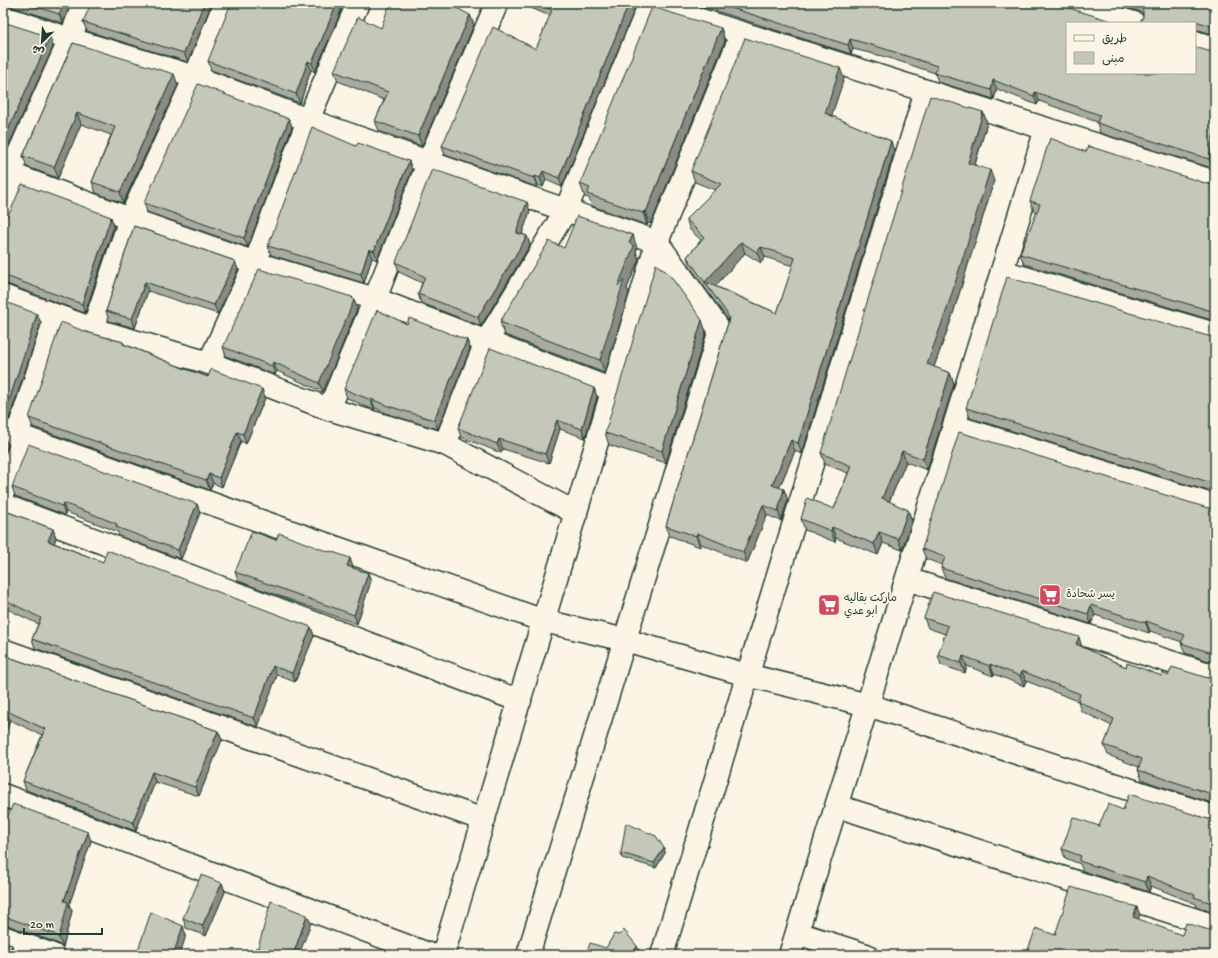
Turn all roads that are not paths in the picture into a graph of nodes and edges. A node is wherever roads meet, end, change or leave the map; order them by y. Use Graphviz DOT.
graph roads {
  1 [pos="84,3"];
  2 [pos="225,3"];
  3 [pos="358,3"];
  4 [pos="497,3"];
  5 [pos="1069,3"];
  6 [pos="650,4"];
  7 [pos="3,17"];
  8 [pos="1131,22"];
  9 [pos="742,33"];
  10 [pos="70,39"];
  11 [pos="1196,42"];
  12 [pos="1215,48"];
  13 [pos="195,77"];
  14 [pos="926,91"];
  15 [pos="308,120"];
  16 [pos="1046,129"];
  17 [pos="428,163"];
  18 [pos="6,172"];
  19 [pos="1215,182"];
  20 [pos="566,210"];
  21 [pos="3,215"];
  22 [pos="130,219"];
  23 [pos="657,242"];
  24 [pos="255,263"];
  25 [pos="1002,271"];
  26 [pos="3,296"];
  27 [pos="375,299"];
  28 [pos="56,316"];
  29 [pos="93,329"];
  30 [pos="1215,334"];
  31 [pos="486,342"];
  32 [pos="208,363"];
  33 [pos="613,390"];
  34 [pos="329,409"];
  35 [pos="954,426"];
  36 [pos="10,433"];
  37 [pos="445,444"];
  38 [pos="3,492"];
  39 [pos="3,505"];
  40 [pos="1215,506"];
  41 [pos="576,513"];
  42 [pos="907,579"];
  43 [pos="544,621"];
  44 [pos="625,640"];
  45 [pos="3,650"];
  46 [pos="747,675"];
  47 [pos="1215,676"];
  48 [pos="520,701"];
  49 [pos="868,705"];
  50 [pos="3,795"];
  51 [pos="836,806"];
  52 [pos="1215,817"];
  53 [pos="484,820"];
  54 [pos="1215,926"];
  55 [pos="797,933"];
  56 [pos="3,937"];
  57 [pos="53,955"];
  58 [pos="431,955"];
  59 [pos="443,955"];
  60 [pos="528,955"];
  61 [pos="662,955"];
  62 [pos="790,955"];
  63 [pos="866,955"];
  1 -- 10 [label="street"];
  2 -- 13 [label="street"];
  3 -- 15 [label="street"];
  4 -- 17 [label="street"];
  5 -- 8 [label="street"];
  6 -- 9 [label="street"];
  6 -- 20 [label="street"];
  7 -- 10 [label="street"];
  9 -- 14 [label="street"];
  9 -- 23 [label="street"];
  10 -- 13 [label="street"];
  10 -- 18 [label="street"];
  11 -- 12 [label="street"];
  13 -- 15 [label="street"];
  13 -- 22 [label="street"];
  14 -- 16 [label="street"];
  14 -- 46 [label="street"];
  15 -- 17 [label="street"];
  15 -- 24 [label="street"];
  16 -- 19 [label="street"];
  16 -- 25 [label="street"];
  17 -- 20 [label="street"];
  17 -- 27 [label="street"];
  18 -- 21 [label="street"];
  18 -- 22 [label="street"];
  20 -- 23 [label="street"];
  20 -- 31 [label="street"];
  22 -- 24 [label="street"];
  22 -- 29 [label="street"];
  23 -- 33 [label="street"];
  23 -- 44 [label="street"];
  24 -- 27 [label="street"];
  24 -- 32 [label="street"];
  25 -- 30 [label="street"];
  25 -- 35 [label="street"];
  26 -- 28 [label="street"];
  27 -- 31 [label="street"];
  27 -- 34 [label="street"];
  28 -- 29 [label="street"];
  28 -- 36 [label="street"];
  29 -- 32 [label="street"];
  31 -- 33 [label="street"];
  31 -- 37 [label="street"];
  32 -- 34 [label="street"];
  33 -- 41 [label="street"];
  34 -- 37 [label="street"];
  35 -- 40 [label="street"];
  35 -- 42 [label="street"];
  36 -- 38 [label="street"];
  36 -- 43 [label="street"];
  37 -- 41 [label="street"];
  39 -- 48 [label="street"];
  41 -- 43 [label="street"];
  42 -- 47 [label="street"];
  42 -- 49 [label="street"];
  43 -- 44 [label="street"];
  43 -- 48 [label="street"];
  44 -- 46 [label="street"];
  44 -- 60 [label="street"];
  45 -- 53 [label="street"];
  46 -- 49 [label="street"];
  46 -- 61 [label="street"];
  48 -- 53 [label="street"];
  49 -- 51 [label="street"];
  49 -- 52 [label="street"];
  50 -- 58 [label="street"];
  51 -- 54 [label="street"];
  51 -- 55 [label="street"];
  53 -- 59 [label="street"];
  55 -- 62 [label="street"];
  55 -- 63 [label="street"];
  56 -- 57 [label="street"];
}
